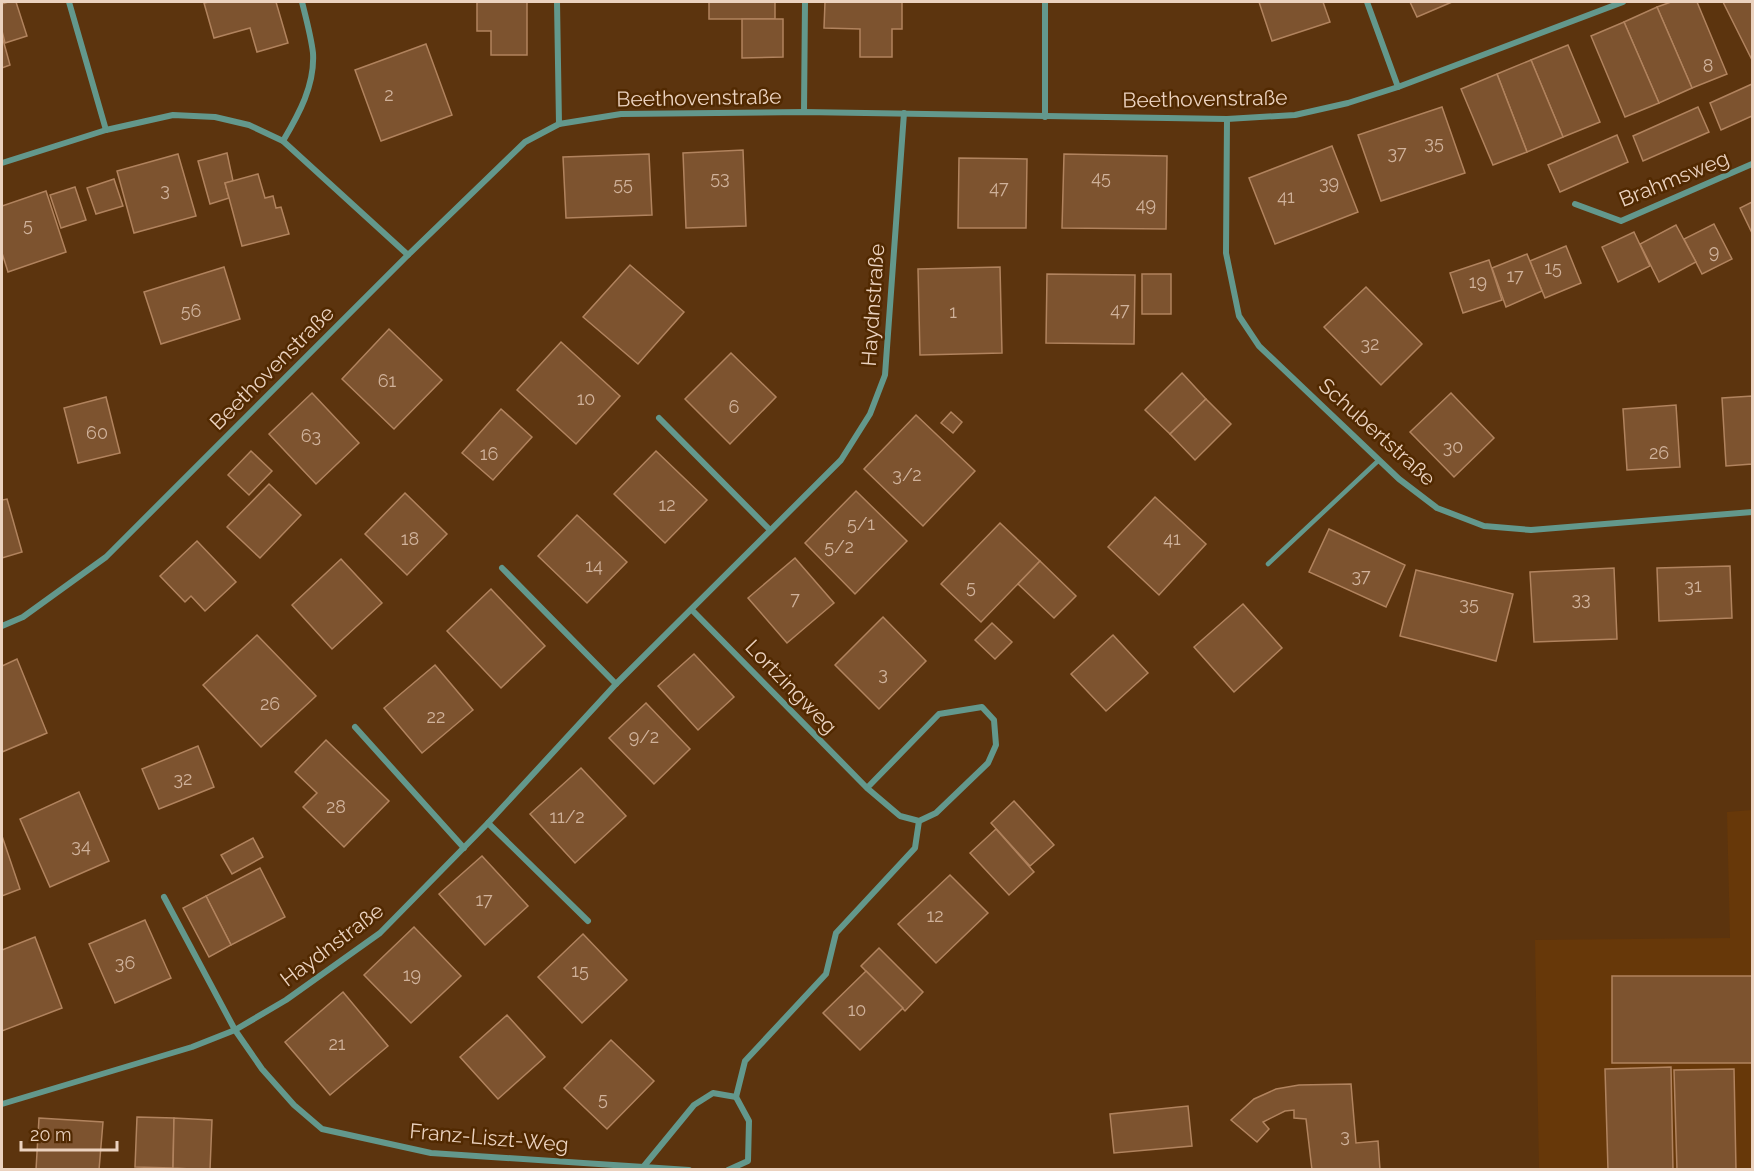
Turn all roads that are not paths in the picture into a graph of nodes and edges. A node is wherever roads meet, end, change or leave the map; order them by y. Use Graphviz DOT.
graph roads {
  1 [pos="69,2"];
  2 [pos="302,2"];
  3 [pos="557,2"];
  4 [pos="805,2"];
  5 [pos="1045,2"];
  6 [pos="1367,2"];
  7 [pos="1623,2"];
  8 [pos="1398,87"];
  9 [pos="804,112"];
  10 [pos="904,114"];
  11 [pos="1045,117"];
  12 [pos="1227,119"];
  13 [pos="559,124"];
  14 [pos="106,130"];
  15 [pos="283,141"];
  16 [pos="2,164"];
  17 [pos="1752,164"];
  18 [pos="1575,204"];
  19 [pos="408,255"];
  20 [pos="659,418"];
  21 [pos="1379,460"];
  22 [pos="1752,512"];
  23 [pos="770,530"];
  24 [pos="1268,564"];
  25 [pos="502,568"];
  26 [pos="692,610"];
  27 [pos="2,626"];
  28 [pos="616,684"];
  29 [pos="355,727"];
  30 [pos="867,788"];
  31 [pos="920,821"];
  32 [pos="488,823"];
  33 [pos="464,848"];
  34 [pos="164,897"];
  35 [pos="588,921"];
  36 [pos="234,1030"];
  37 [pos="736,1097"];
  38 [pos="2,1104"];
  39 [pos="644,1166"];
  40 [pos="689,1170"];
  41 [pos="728,1170"];
  1 -- 14 [label="street"];
  2 -- 15 [label="street"];
  3 -- 13 [label="street"];
  4 -- 9 [label="street, Beethovenstraße"];
  5 -- 11 [label="street"];
  6 -- 8 [label="street"];
  7 -- 8 [label="street, Beethovenstraße"];
  8 -- 12 [label="street, Beethovenstraße"];
  9 -- 10 [label="street, Beethovenstraße"];
  9 -- 13 [label="street, Beethovenstraße"];
  10 -- 11 [label="street, Beethovenstraße"];
  10 -- 23 [label="street, Haydnstraße"];
  11 -- 12 [label="street, Beethovenstraße"];
  12 -- 21 [label="street, Schubertstraße"];
  13 -- 19 [label="street, Beethovenstraße"];
  14 -- 15 [label="street"];
  14 -- 16 [label="street"];
  15 -- 19 [label="street"];
  17 -- 18 [label="street, Brahmsweg"];
  19 -- 27 [label="street, Beethovenstraße"];
  20 -- 23 [label="street"];
  21 -- 22 [label="street, Schubertstraße"];
  21 -- 24 [label="lane"];
  23 -- 26 [label="street, Haydnstraße"];
  25 -- 28 [label="street"];
  26 -- 28 [label="street, Haydnstraße"];
  26 -- 30 [label="street, Lortzingweg"];
  28 -- 32 [label="street, Haydnstraße"];
  29 -- 33 [label="street"];
  30 -- 31 [label="street, Lortzingweg"];
  30 -- 31 [label="street"];
  31 -- 37 [label="street"];
  32 -- 33 [label="street, Haydnstraße"];
  32 -- 35 [label="street"];
  33 -- 36 [label="street, Haydnstraße"];
  34 -- 36 [label="street"];
  36 -- 38 [label="street, Haydnstraße"];
  36 -- 39 [label="street, Franz-Liszt-Weg"];
  37 -- 39 [label="street"];
  37 -- 41 [label="street"];
  39 -- 40 [label="street, Franz-Liszt-Weg"];
}
